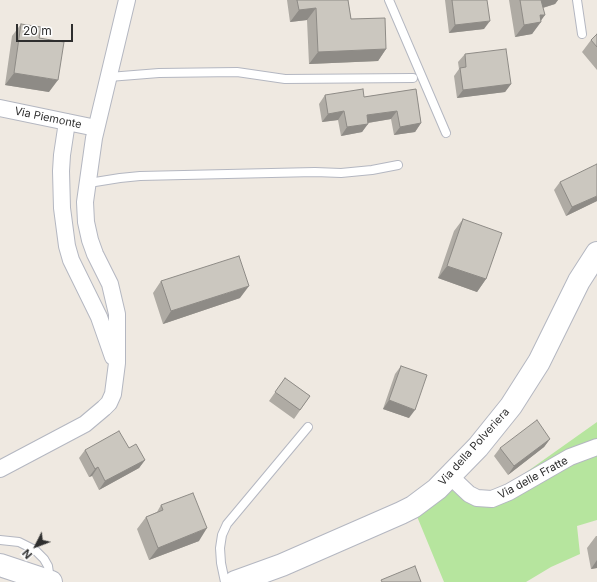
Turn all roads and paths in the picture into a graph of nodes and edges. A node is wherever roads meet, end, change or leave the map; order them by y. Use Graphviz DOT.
graph roads {
  1 [pos="127,0"];
  2 [pos="389,0"];
  3 [pos="577,0"];
  4 [pos="582,34"];
  5 [pos="108,77"];
  6 [pos="413,78"];
  7 [pos="0,108"];
  8 [pos="66,122"];
  9 [pos="96,128"];
  10 [pos="446,133"];
  11 [pos="398,165"];
  12 [pos="87,182"];
  13 [pos="597,253"];
  14 [pos="114,388"];
  15 [pos="308,427"];
  16 [pos="597,447"];
  17 [pos="0,469"];
  18 [pos="450,476"];
  19 [pos="0,540"];
  20 [pos="0,565"];
  21 [pos="49,581"];
  22 [pos="225,582"];
  23 [pos="235,582"];
  1 -- 5 [label="street"];
  2 -- 10 [label="lane"];
  3 -- 4 [label="lane"];
  5 -- 6 [label="lane"];
  5 -- 9 [label="street"];
  7 -- 8 [label="street, Via Piemonte"];
  8 -- 9 [label="street, Via Piemonte"];
  8 -- 14 [label="street"];
  9 -- 12 [label="street"];
  11 -- 12 [label="lane"];
  12 -- 14 [label="street"];
  13 -- 18 [label="main road, Via della Polveriera"];
  14 -- 17 [label="street"];
  15 -- 22 [label="lane"];
  16 -- 18 [label="street, Via delle Fratte"];
  18 -- 23 [label="main road, Via della Polveriera"];
  19 -- 21 [label="lane"];
  20 -- 21 [label="main road"];
}
